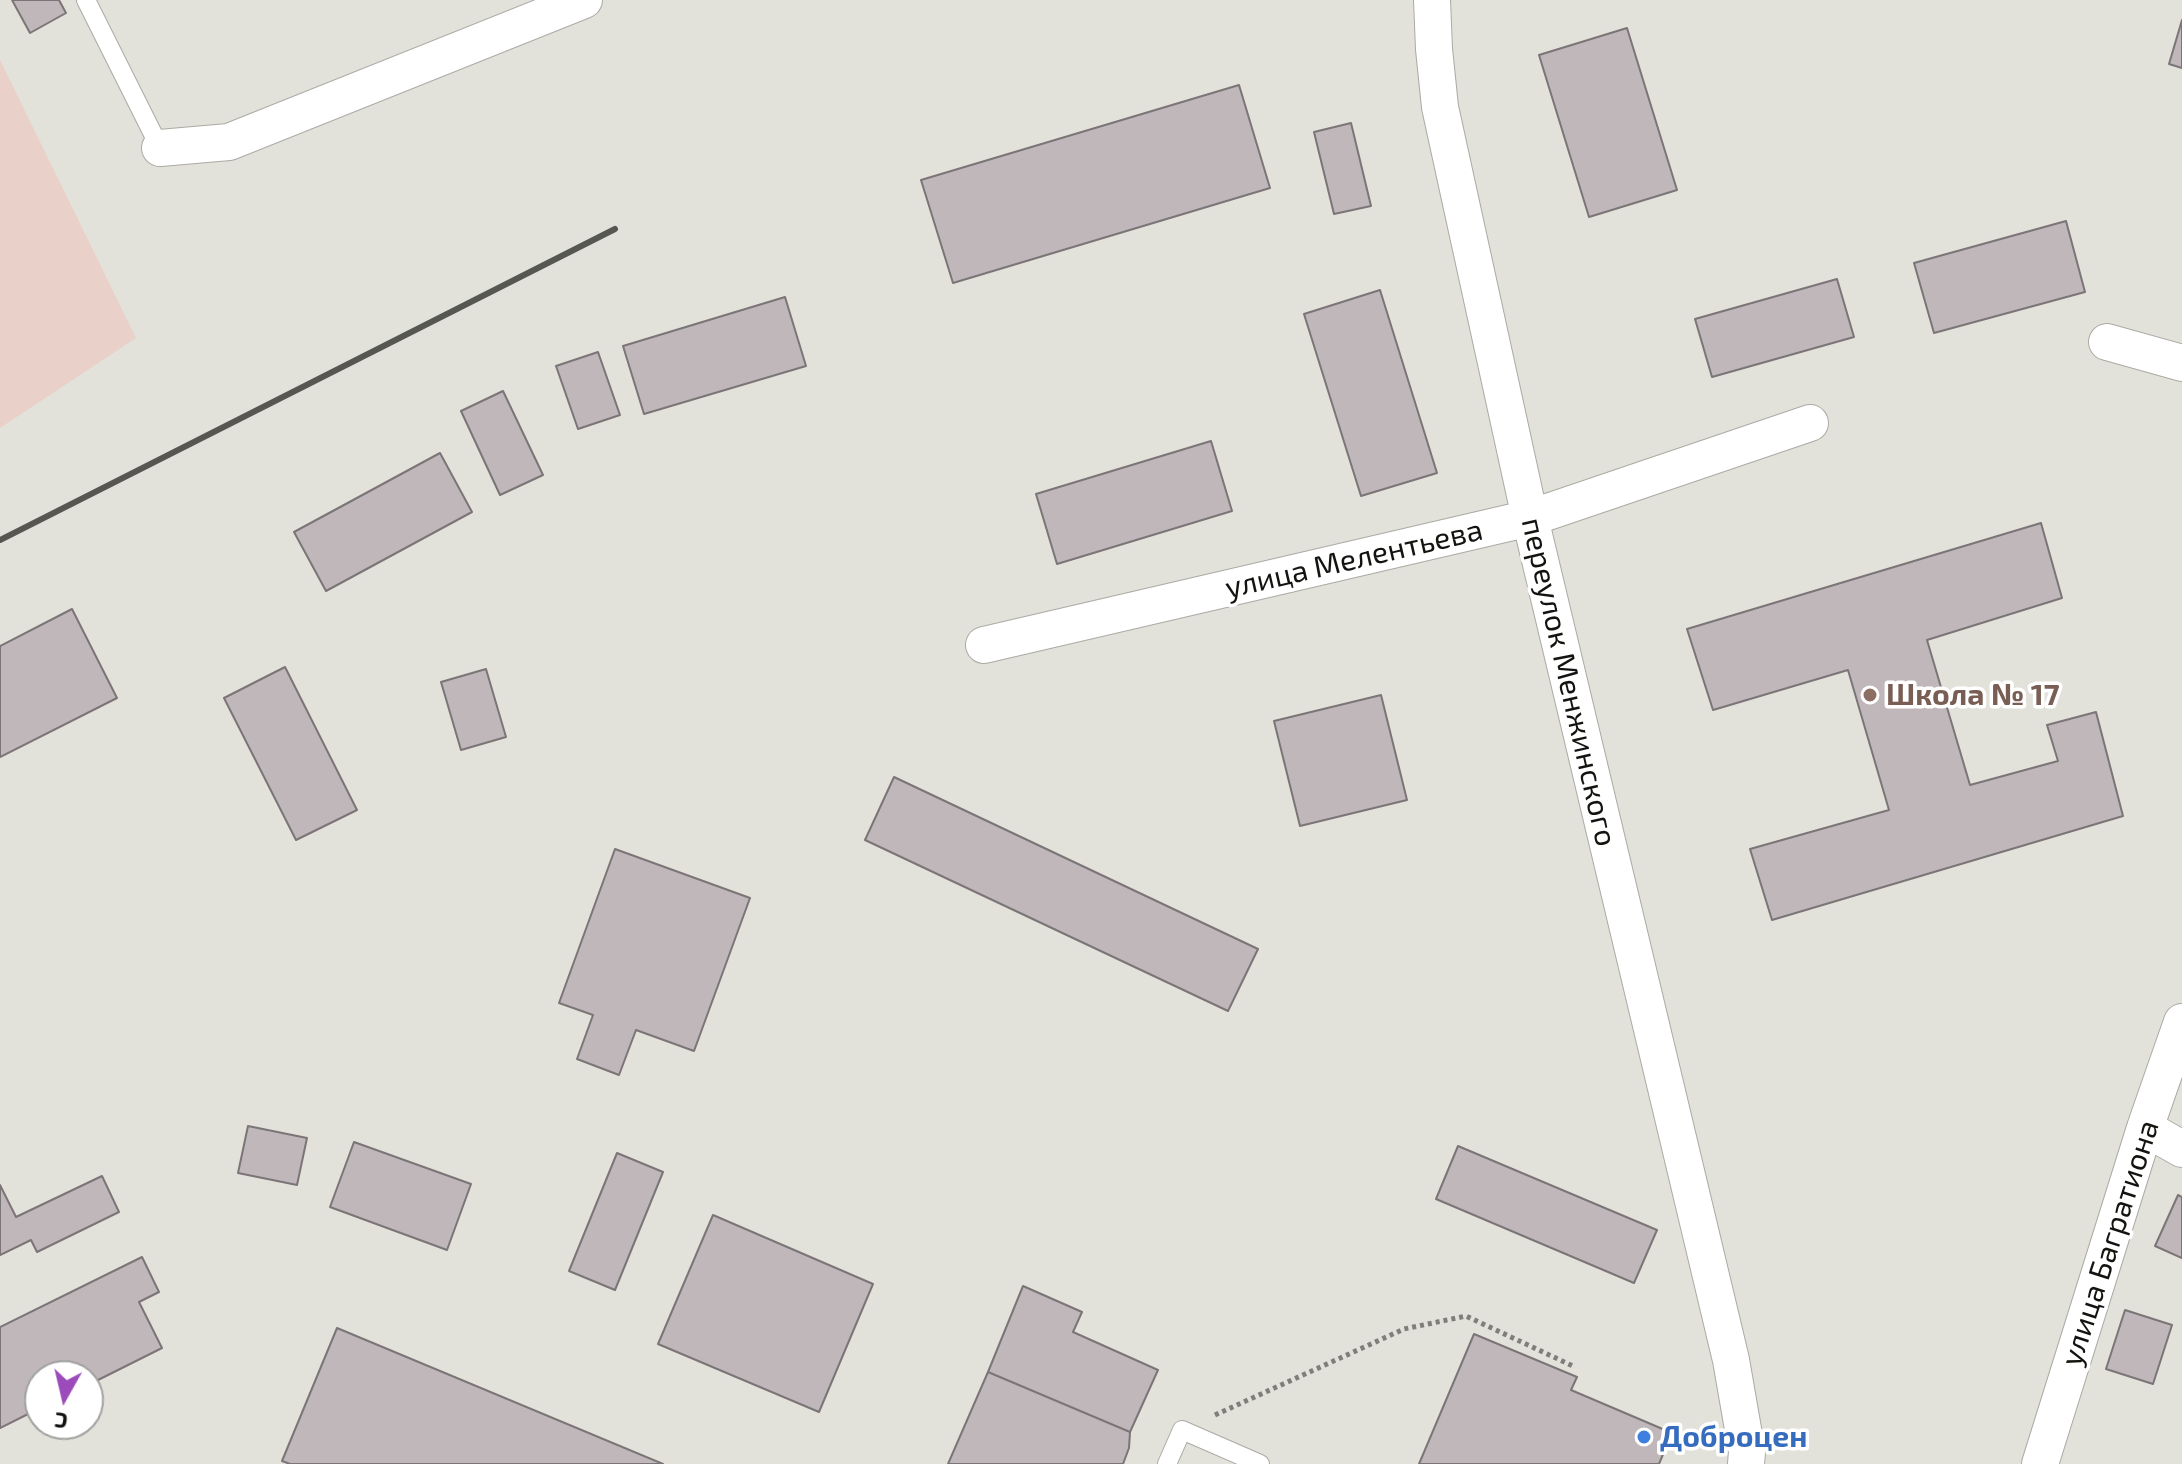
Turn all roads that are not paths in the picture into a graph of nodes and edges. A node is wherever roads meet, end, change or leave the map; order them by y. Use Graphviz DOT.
graph roads {
  1 [pos="86,0"];
  2 [pos="584,0"];
  3 [pos="1432,0"];
  4 [pos="160,148"];
  5 [pos="2107,342"];
  6 [pos="2182,363"];
  7 [pos="1810,423"];
  8 [pos="1530,518"];
  9 [pos="984,645"];
  10 [pos="2182,1022"];
  11 [pos="2145,1128"];
  12 [pos="2182,1149"];
  13 [pos="1756,1460"];
  14 [pos="1167,1464"];
  15 [pos="1260,1464"];
  16 [pos="2040,1464"];
  1 -- 4 [label="lane"];
  2 -- 4 [label="street"];
  3 -- 8 [label="street, переулок Менжинского"];
  5 -- 6 [label="street"];
  7 -- 8 [label="street, улица Мелентьева"];
  8 -- 9 [label="street, улица Мелентьева"];
  8 -- 13 [label="street, переулок Менжинского"];
  10 -- 11 [label="street, улица Багратиона"];
  11 -- 12 [label="street"];
  11 -- 16 [label="street, улица Багратиона"];
  14 -- 15 [label="lane"];
}
